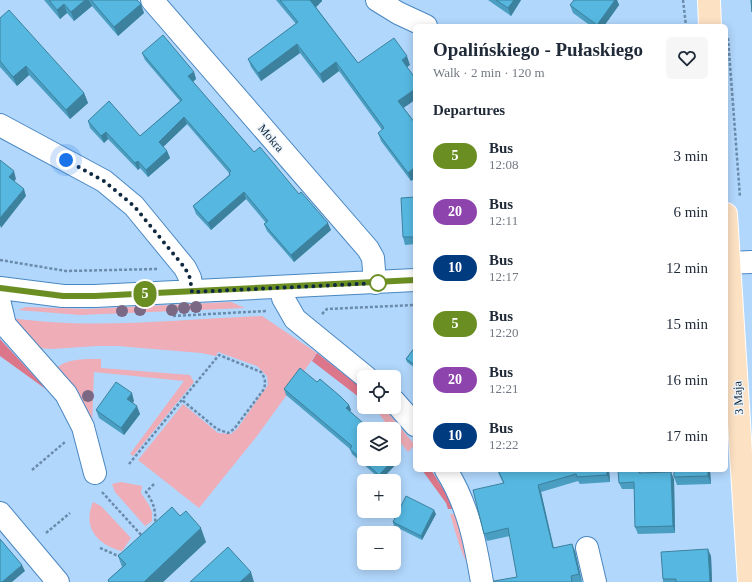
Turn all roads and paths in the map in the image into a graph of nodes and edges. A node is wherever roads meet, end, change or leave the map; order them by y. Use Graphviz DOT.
graph roads {
  1 [pos="152,0"];
  2 [pos="377,0"];
  3 [pos="683,0"];
  4 [pos="709,0"];
  5 [pos="422,24"];
  6 [pos="686,24"];
  7 [pos="718,24"];
  8 [pos="0,125"];
  9 [pos="728,142"];
  10 [pos="733,206"];
  11 [pos="752,262"];
  12 [pos="728,263"];
  13 [pos="413,280"];
  14 [pos="375,283"];
  15 [pos="282,287"];
  16 [pos="192,292"];
  17 [pos="0,295"];
  18 [pos="413,306"];
  19 [pos="320,319"];
  20 [pos="357,370"];
  21 [pos="182,400"];
  22 [pos="401,409"];
  23 [pos="413,423"];
  24 [pos="56,450"];
  25 [pos="129,464"];
  26 [pos="32,470"];
  27 [pos="447,472"];
  28 [pos="95,473"];
  29 [pos="154,484"];
  30 [pos="107,498"];
  31 [pos="0,513"];
  32 [pos="70,513"];
  33 [pos="57,524"];
  34 [pos="155,526"];
  35 [pos="147,542"];
  36 [pos="100,548"];
  37 [pos="587,548"];
  38 [pos="127,556"];
  39 [pos="58,582"];
  40 [pos="482,582"];
  41 [pos="594,582"];
  42 [pos="749,582"];
  1 -- 14 [label="street, Mokra"];
  2 -- 5 [label="street"];
  3 -- 6 [label="path"];
  4 -- 7 [label="main road"];
  8 -- 16 [label="street"];
  9 -- 10 [label="path"];
  10 -- 12 [label="main road, 3 Maja"];
  11 -- 12 [label="street"];
  12 -- 42 [label="main road, 3 Maja"];
  13 -- 14 [label="street"];
  14 -- 15 [label="street"];
  15 -- 16 [label="street"];
  15 -- 20 [label="street"];
  16 -- 17 [label="street"];
  17 -- 28 [label="street"];
  18 -- 19 [label="path"];
  21 -- 21 [label="path"];
  21 -- 25 [label="path"];
  22 -- 23 [label="street"];
  24 -- 26 [label="path"];
  27 -- 40 [label="street"];
  29 -- 34 [label="path"];
  30 -- 35 [label="path"];
  31 -- 39 [label="street"];
  32 -- 33 [label="path"];
  36 -- 38 [label="path"];
  37 -- 41 [label="street"];
}
